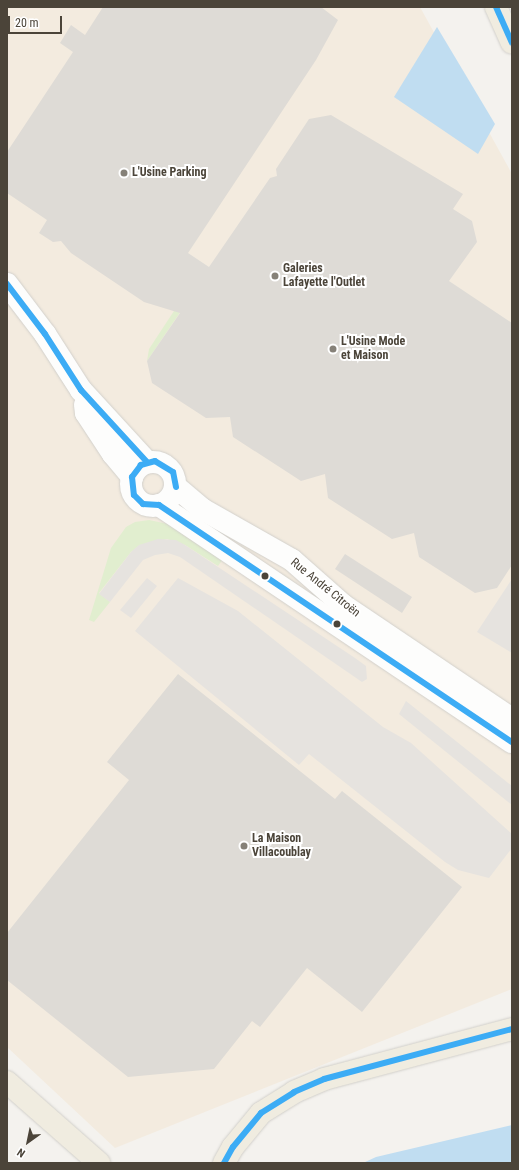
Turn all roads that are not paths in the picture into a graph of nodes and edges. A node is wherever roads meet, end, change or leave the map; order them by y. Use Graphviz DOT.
graph roads {
  1 [pos="496,7"];
  2 [pos="512,42"];
  3 [pos="7,284"];
  4 [pos="81,390"];
  5 [pos="147,462"];
  6 [pos="132,477"];
  7 [pos="176,487"];
  8 [pos="159,505"];
  9 [pos="512,719"];
  10 [pos="512,742"];
  11 [pos="512,1029"];
  12 [pos="7,1082"];
  13 [pos="100,1163"];
  14 [pos="224,1163"];
  1 -- 2 [label="highway"];
  3 -- 4 [label="street"];
  4 -- 5 [label="street"];
  4 -- 6 [label="street"];
  5 -- 6 [label="street"];
  5 -- 7 [label="street"];
  6 -- 8 [label="street"];
  7 -- 8 [label="street"];
  7 -- 9 [label="street, Rue André Citroën"];
  8 -- 10 [label="street, Rue André Citroën"];
  11 -- 14 [label="highway"];
  12 -- 13 [label="highway"];
}
